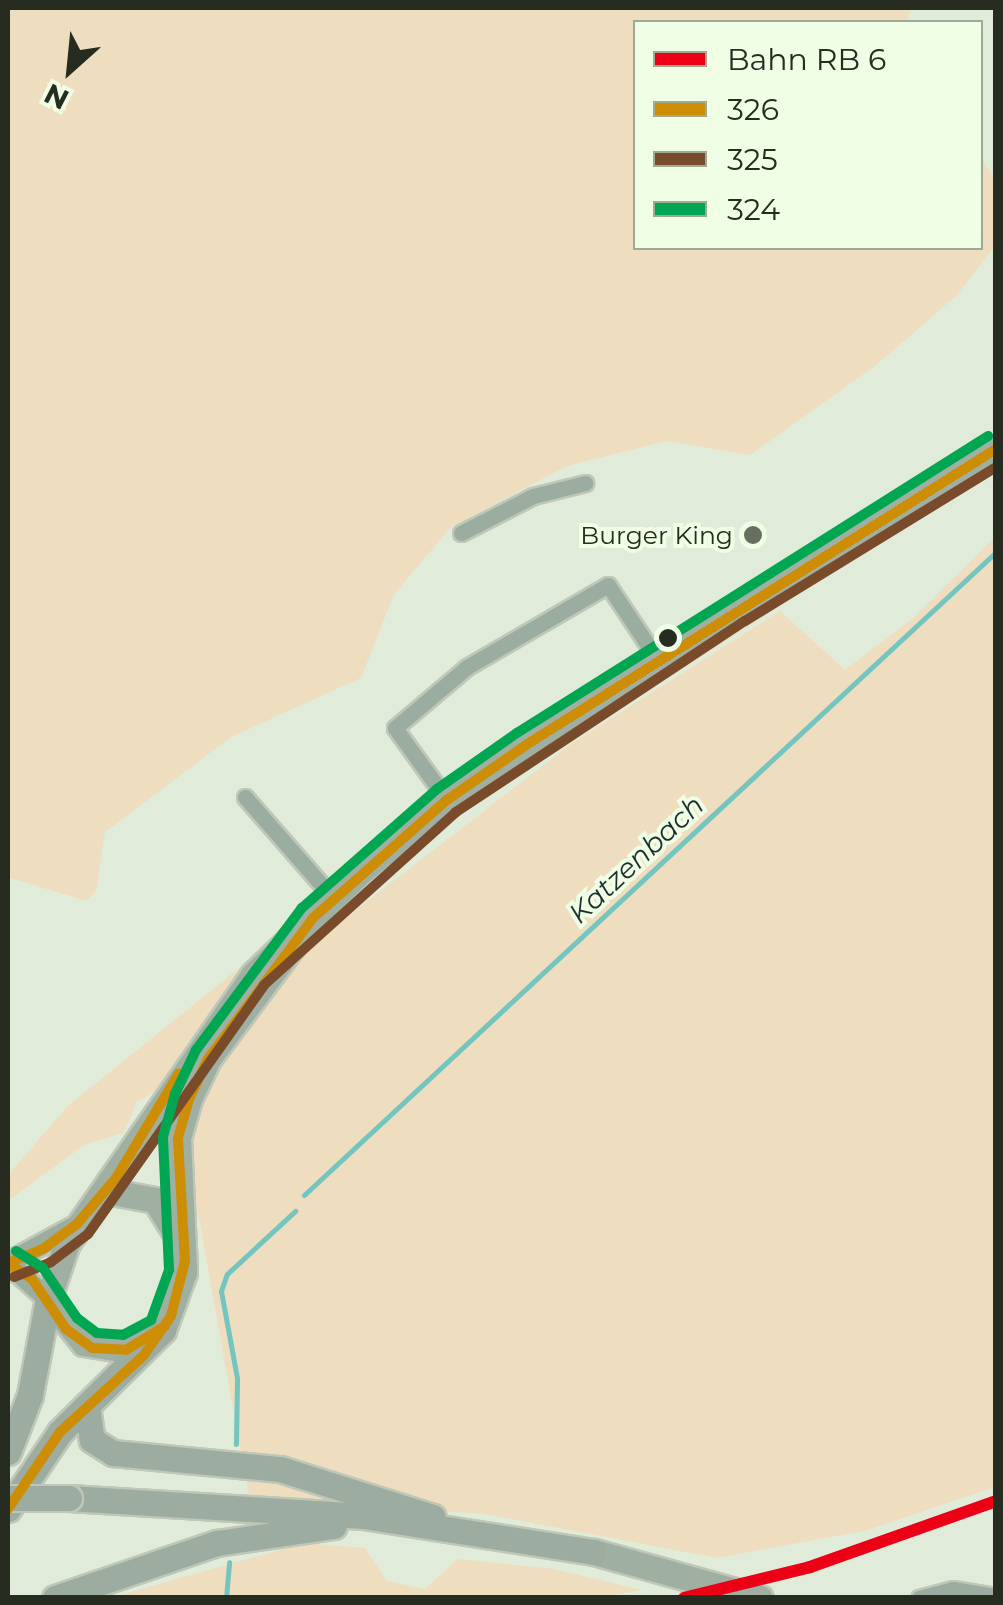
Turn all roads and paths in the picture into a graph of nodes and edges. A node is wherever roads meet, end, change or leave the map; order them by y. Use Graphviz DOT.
graph roads {
  1 [pos="996,449"];
  2 [pos="585,482"];
  3 [pos="461,533"];
  4 [pos="657,659"];
  5 [pos="245,798"];
  6 [pos="448,800"];
  7 [pos="333,898"];
  8 [pos="181,1090"];
  9 [pos="106,1191"];
  10 [pos="77,1224"];
  11 [pos="184,1250"];
  12 [pos="8,1263"];
  13 [pos="48,1300"];
  14 [pos="163,1330"];
  15 [pos="86,1406"];
  16 [pos="8,1452"];
  17 [pos="8,1498"];
  18 [pos="8,1509"];
  19 [pos="379,1519"];
  20 [pos="456,1527"];
  21 [pos="594,1552"];
  22 [pos="996,1596"];
  23 [pos="54,1598"];
  24 [pos="760,1598"];
  25 [pos="919,1598"];
  1 -- 4 [label="main road"];
  2 -- 3 [label="street"];
  4 -- 6 [label="main road"];
  4 -- 6 [label="street"];
  5 -- 7 [label="street"];
  6 -- 7 [label="main road"];
  7 -- 8 [label="main road"];
  8 -- 9 [label="main road"];
  8 -- 11 [label="main road"];
  9 -- 10 [label="main road"];
  9 -- 11 [label="main road"];
  10 -- 12 [label="street"];
  10 -- 13 [label="main road"];
  11 -- 14 [label="main road"];
  12 -- 13 [label="street"];
  13 -- 14 [label="main road"];
  13 -- 16 [label="highway"];
  14 -- 15 [label="highway"];
  15 -- 18 [label="highway"];
  15 -- 20 [label="highway"];
  17 -- 19 [label="highway, bridge"];
  19 -- 20 [label="highway"];
  19 -- 23 [label="highway"];
  20 -- 21 [label="highway"];
  21 -- 24 [label="main road"];
  22 -- 25 [label="street"];
}
